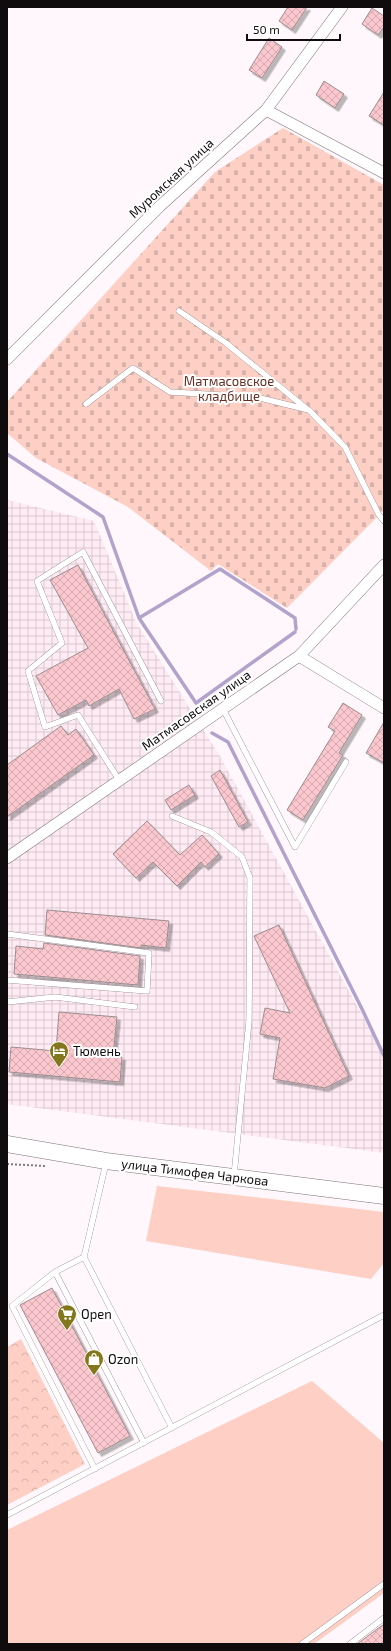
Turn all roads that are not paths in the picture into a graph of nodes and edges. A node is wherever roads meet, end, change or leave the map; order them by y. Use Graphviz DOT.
graph roads {
  1 [pos="342,7"];
  2 [pos="266,110"];
  3 [pos="384,173"];
  4 [pos="179,311"];
  5 [pos="7,359"];
  6 [pos="86,404"];
  7 [pos="309,410"];
  8 [pos="384,521"];
  9 [pos="384,565"];
  10 [pos="299,656"];
  11 [pos="161,700"];
  12 [pos="384,708"];
  13 [pos="222,709"];
  14 [pos="346,762"];
  15 [pos="120,780"];
  16 [pos="172,816"];
  17 [pos="7,858"];
  18 [pos="7,934"];
  19 [pos="7,980"];
  20 [pos="7,1002"];
  21 [pos="136,1007"];
  22 [pos="7,1144"];
  23 [pos="106,1160"];
  24 [pos="234,1177"];
  25 [pos="384,1196"];
  26 [pos="84,1257"];
  27 [pos="55,1272"];
  28 [pos="384,1315"];
  29 [pos="172,1428"];
  30 [pos="144,1443"];
  31 [pos="95,1469"];
  32 [pos="7,1514"];
  33 [pos="384,1584"];
  34 [pos="384,1618"];
  35 [pos="302,1644"];
  36 [pos="350,1644"];
  1 -- 2 [label="street, Муромская улица"];
  2 -- 3 [label="street"];
  2 -- 5 [label="street, Муромская улица"];
  4 -- 7 [label="lane"];
  6 -- 7 [label="lane"];
  7 -- 8 [label="lane"];
  9 -- 10 [label="street, Матмасовская улица"];
  10 -- 12 [label="street"];
  10 -- 13 [label="street, Матмасовская улица"];
  11 -- 15 [label="lane"];
  13 -- 14 [label="lane"];
  13 -- 15 [label="street, Матмасовская улица"];
  15 -- 17 [label="street, Матмасовская улица"];
  16 -- 24 [label="lane"];
  18 -- 19 [label="lane"];
  20 -- 21 [label="lane"];
  22 -- 23 [label="main road, улица Тимофея Чаркова"];
  23 -- 24 [label="main road, улица Тимофея Чаркова"];
  23 -- 26 [label="lane"];
  24 -- 25 [label="main road, улица Тимофея Чаркова"];
  26 -- 27 [label="lane"];
  26 -- 29 [label="lane"];
  27 -- 30 [label="lane"];
  27 -- 31 [label="lane"];
  28 -- 29 [label="lane"];
  29 -- 30 [label="lane"];
  30 -- 31 [label="lane"];
  31 -- 32 [label="lane"];
  33 -- 35 [label="lane"];
  34 -- 36 [label="lane"];
}
